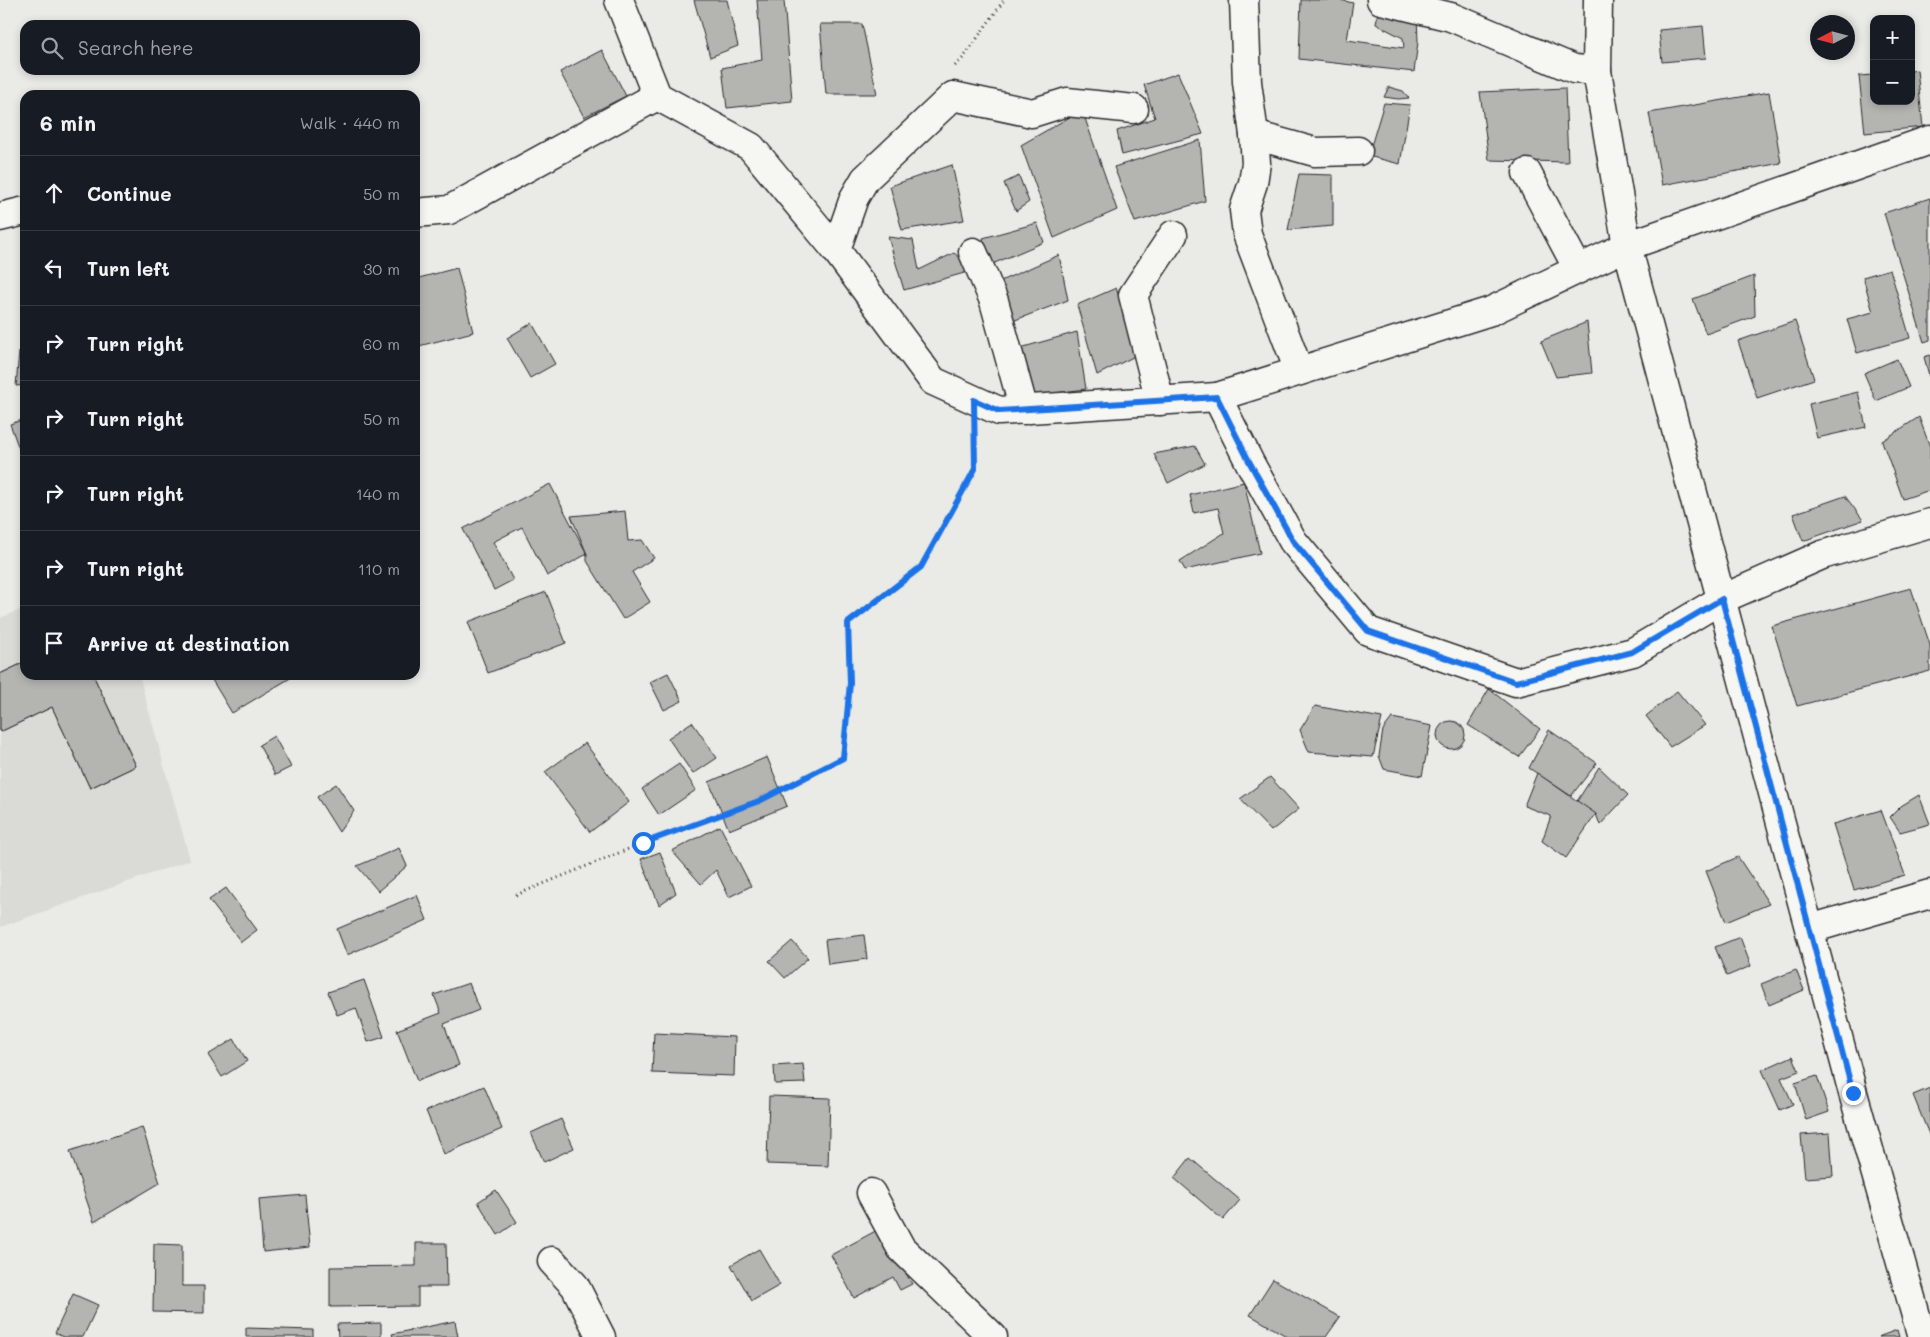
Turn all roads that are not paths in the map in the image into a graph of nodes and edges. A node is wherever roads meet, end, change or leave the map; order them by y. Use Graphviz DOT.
graph roads {
  1 [pos="619,0"];
  2 [pos="1244,0"];
  3 [pos="1381,0"];
  4 [pos="1598,0"];
  5 [pos="1597,71"];
  6 [pos="657,96"];
  7 [pos="1134,109"];
  8 [pos="1254,135"];
  9 [pos="1930,140"];
  10 [pos="1358,151"];
  11 [pos="1527,173"];
  12 [pos="20,212"];
  13 [pos="420,213"];
  14 [pos="0,217"];
  15 [pos="1173,235"];
  16 [pos="1627,246"];
  17 [pos="836,250"];
  18 [pos="973,252"];
  19 [pos="1578,269"];
  20 [pos="1299,371"];
  21 [pos="1217,397"];
  22 [pos="1160,401"];
  23 [pos="1024,410"];
  24 [pos="1930,523"];
  25 [pos="1722,599"];
  26 [pos="1930,894"];
  27 [pos="1810,928"];
  28 [pos="871,1193"];
  29 [pos="552,1261"];
  30 [pos="601,1337"];
  31 [pos="993,1337"];
  32 [pos="1922,1337"];
  1 -- 6 [label="street"];
  2 -- 8 [label="street"];
  3 -- 5 [label="street"];
  4 -- 5 [label="street"];
  5 -- 16 [label="street"];
  6 -- 13 [label="street"];
  6 -- 17 [label="street"];
  7 -- 17 [label="street"];
  8 -- 10 [label="street"];
  8 -- 20 [label="street"];
  9 -- 16 [label="street"];
  11 -- 19 [label="street"];
  12 -- 14 [label="street"];
  15 -- 22 [label="street"];
  16 -- 19 [label="street"];
  16 -- 25 [label="street"];
  17 -- 23 [label="street"];
  18 -- 23 [label="street"];
  19 -- 20 [label="street"];
  20 -- 21 [label="street"];
  21 -- 22 [label="street"];
  21 -- 25 [label="street"];
  22 -- 23 [label="street"];
  24 -- 25 [label="street"];
  25 -- 27 [label="street"];
  26 -- 27 [label="street"];
  27 -- 32 [label="street"];
  28 -- 31 [label="street"];
  29 -- 30 [label="street"];
}
